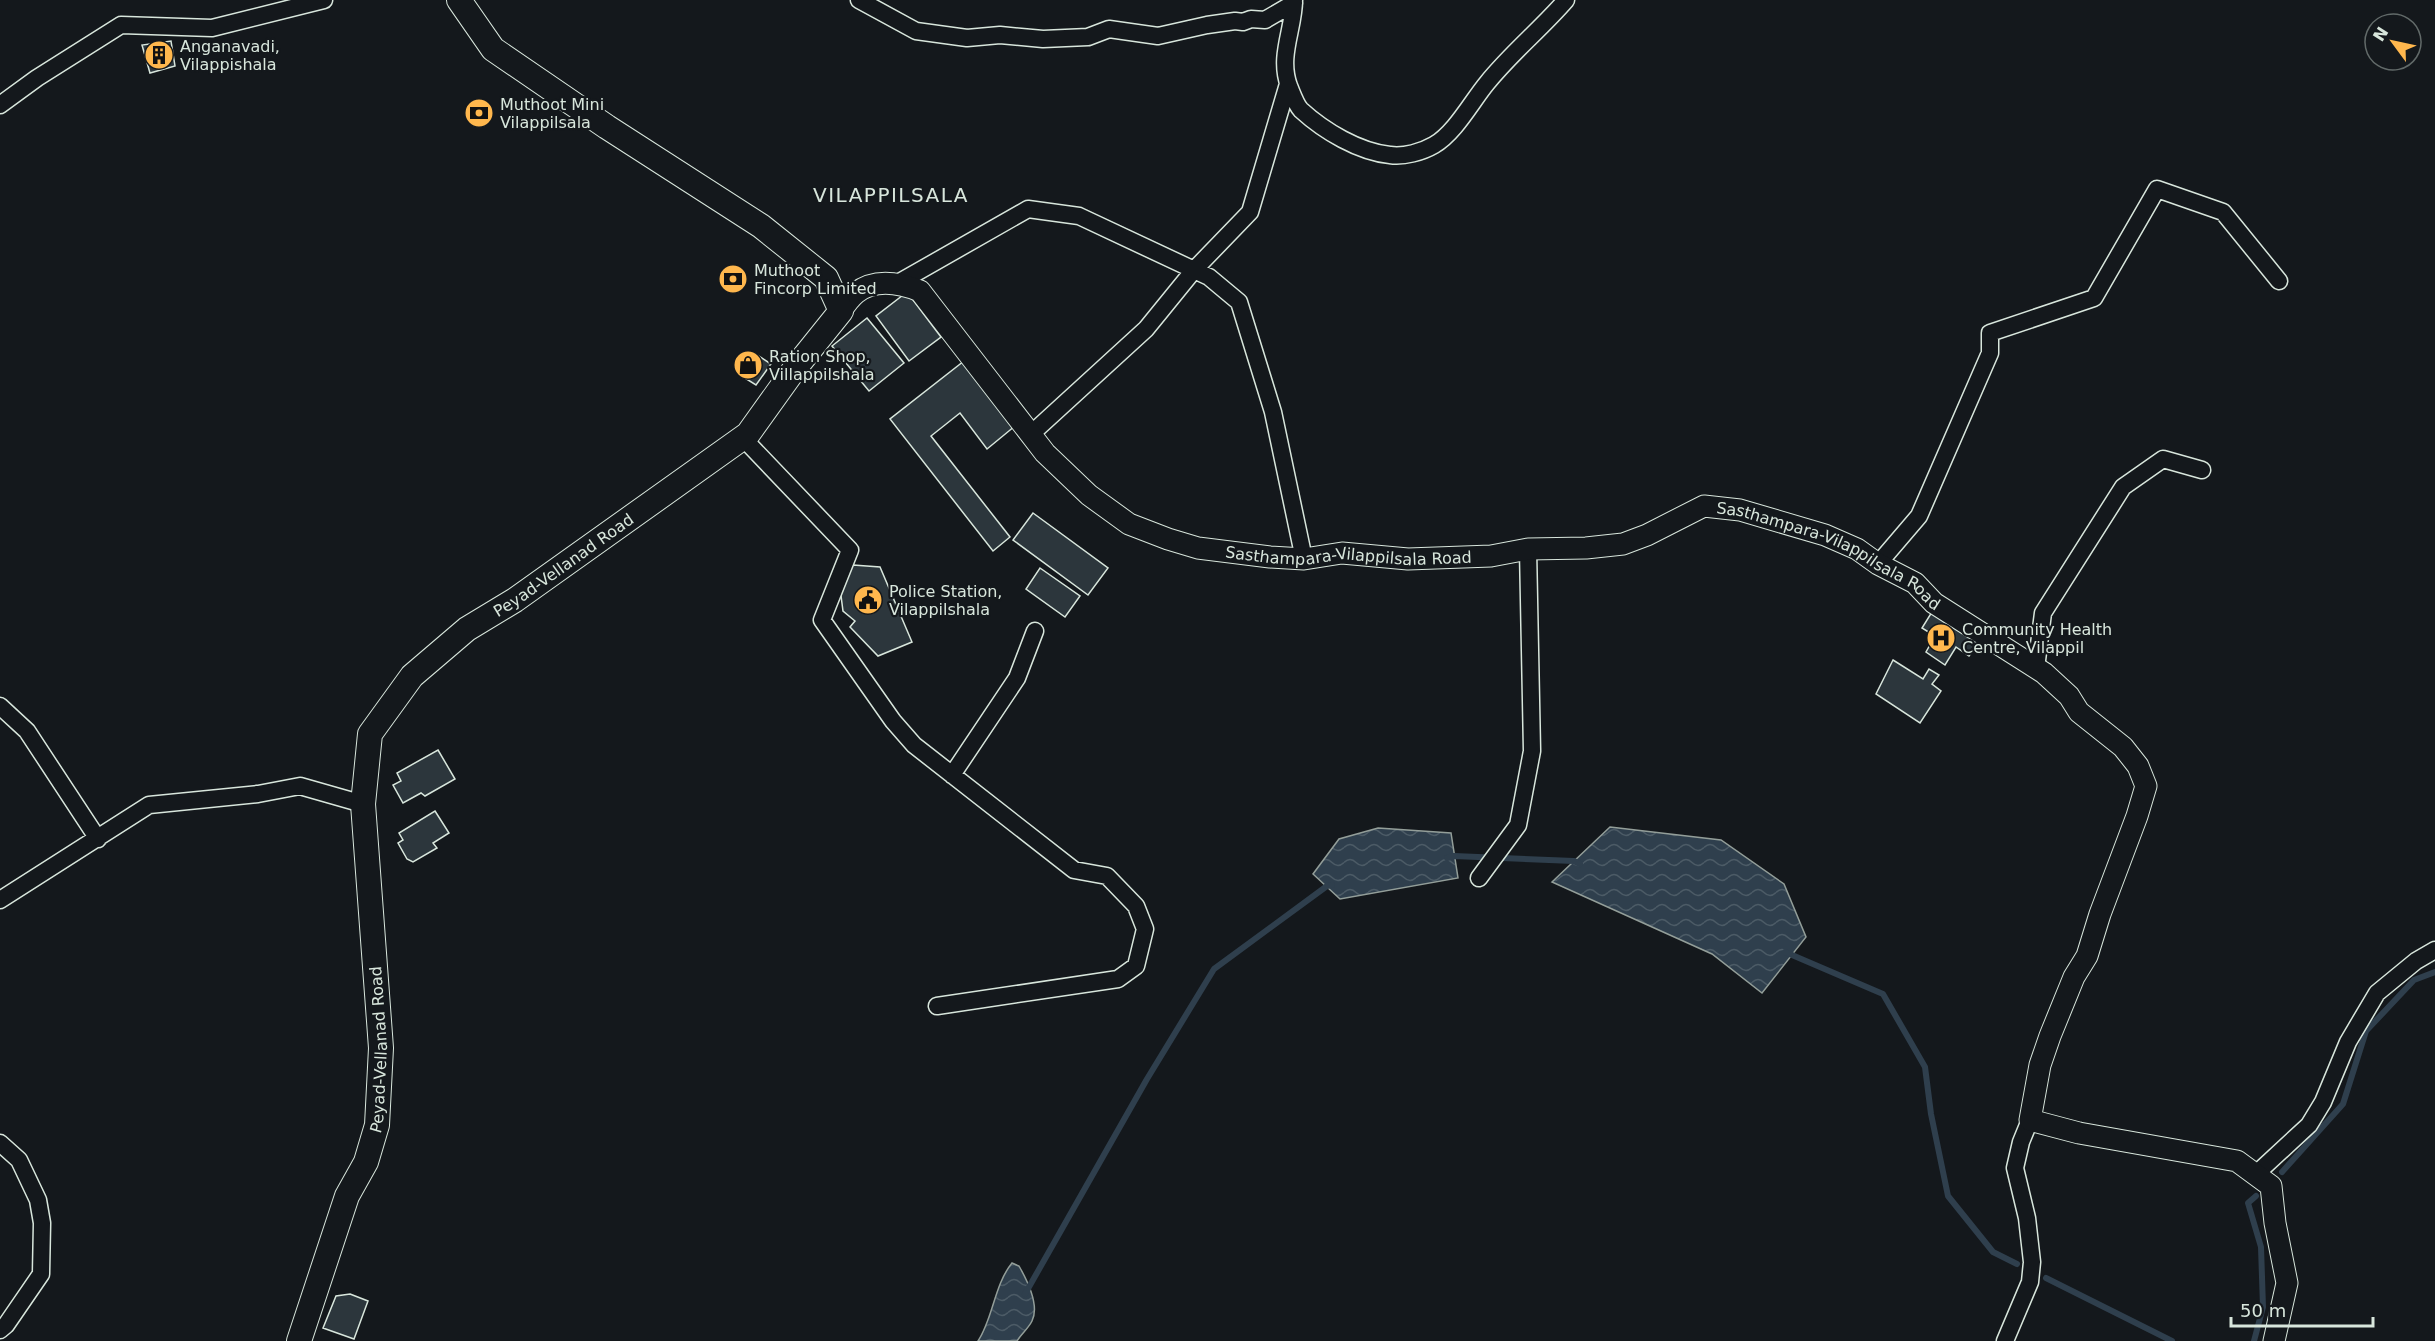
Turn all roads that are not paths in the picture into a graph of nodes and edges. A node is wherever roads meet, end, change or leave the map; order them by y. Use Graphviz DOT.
graph roads {
  1 [pos="324,0"];
  2 [pos="459,0"];
  3 [pos="859,0"];
  4 [pos="1566,0"];
  5 [pos="1294,2"];
  6 [pos="1288,84"];
  7 [pos="0,105"];
  8 [pos="1194,270"];
  9 [pos="2279,280"];
  10 [pos="898,283"];
  11 [pos="840,311"];
  12 [pos="1030,435"];
  13 [pos="742,438"];
  14 [pos="2202,470"];
  15 [pos="1528,549"];
  16 [pos="1304,559"];
  17 [pos="1878,564"];
  18 [pos="1035,631"];
  19 [pos="2036,668"];
  20 [pos="0,706"];
  21 [pos="952,775"];
  22 [pos="363,804"];
  23 [pos="98,839"];
  24 [pos="1479,878"];
  25 [pos="0,900"];
  26 [pos="2435,950"];
  27 [pos="937,1006"];
  28 [pos="2030,1120"];
  29 [pos="0,1143"];
  30 [pos="2256,1174"];
  31 [pos="0,1330"];
  32 [pos="299,1341"];
  33 [pos="2005,1341"];
  34 [pos="2274,1341"];
  1 -- 7 [label="street"];
  2 -- 11 [label="main road"];
  3 -- 5 [label="street"];
  4 -- 6 [label="street"];
  5 -- 6 [label="street"];
  6 -- 8 [label="street"];
  8 -- 10 [label="street"];
  8 -- 12 [label="street"];
  8 -- 16 [label="street"];
  9 -- 17 [label="street"];
  10 -- 11 [label="street"];
  10 -- 12 [label="street, Sasthampara-Vilappilsala Road"];
  11 -- 13 [label="main road, Peyad-Vellanad Road"];
  12 -- 16 [label="street, Sasthampara-Vilappilsala Road"];
  13 -- 21 [label="street"];
  13 -- 22 [label="main road, Peyad-Vellanad Road"];
  14 -- 19 [label="street"];
  15 -- 16 [label="street, Sasthampara-Vilappilsala Road"];
  15 -- 17 [label="street, Sasthampara-Vilappilsala Road"];
  15 -- 24 [label="street"];
  17 -- 19 [label="street, Sasthampara-Vilappilsala Road"];
  18 -- 21 [label="street"];
  19 -- 28 [label="street, Sasthampara-Vilappilsala Road"];
  20 -- 23 [label="street"];
  21 -- 27 [label="street"];
  22 -- 23 [label="street"];
  22 -- 32 [label="main road, Peyad-Vellanad Road"];
  23 -- 25 [label="street"];
  26 -- 30 [label="street"];
  28 -- 30 [label="street"];
  28 -- 33 [label="street"];
  29 -- 31 [label="street"];
  30 -- 34 [label="street"];
}
